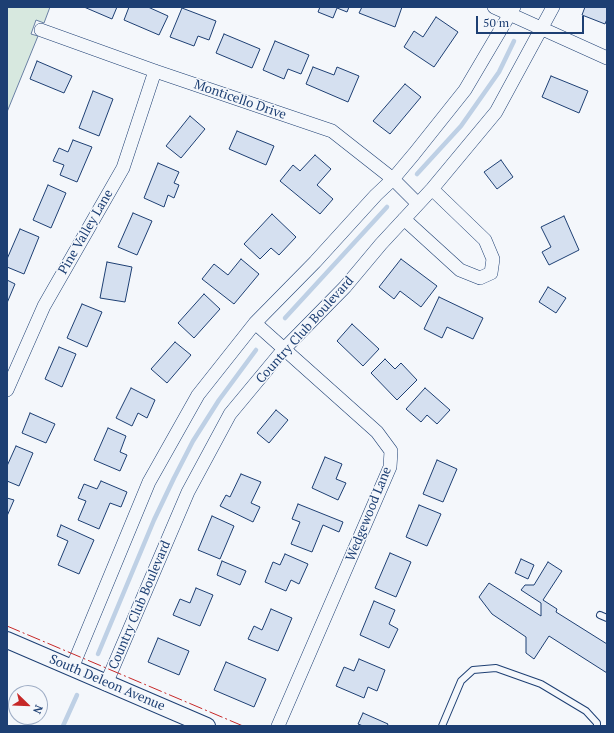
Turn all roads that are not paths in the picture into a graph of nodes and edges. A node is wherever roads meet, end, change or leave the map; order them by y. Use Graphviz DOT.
graph roads {
  1 [pos="494,7"];
  2 [pos="553,7"];
  3 [pos="512,11"];
  4 [pos="542,29"];
  5 [pos="41,30"];
  6 [pos="607,58"];
  7 [pos="154,71"];
  8 [pos="393,179"];
  9 [pos="432,189"];
  10 [pos="418,204"];
  11 [pos="404,219"];
  12 [pos="255,323"];
  13 [pos="284,349"];
  14 [pos="7,390"];
  15 [pos="600,616"];
  16 [pos="607,618"];
  17 [pos="7,640"];
  18 [pos="72,668"];
  19 [pos="106,684"];
  20 [pos="207,726"];
  21 [pos="278,726"];
  22 [pos="442,726"];
  23 [pos="597,726"];
  1 -- 3 [label="street"];
  2 -- 4 [label="street, Country Club Boulevard"];
  3 -- 4 [label="street"];
  3 -- 8 [label="street"];
  4 -- 6 [label="street"];
  4 -- 9 [label="street, Country Club Boulevard"];
  5 -- 7 [label="street, Monticello Drive"];
  7 -- 8 [label="street, Monticello Drive"];
  7 -- 14 [label="street, Pine Valley Lane"];
  8 -- 10 [label="street, Monticello Drive"];
  8 -- 12 [label="street"];
  9 -- 10 [label="street, Country Club Boulevard"];
  9 -- 11 [label="street"];
  10 -- 11 [label="street, Country Club Boulevard"];
  11 -- 13 [label="street, Country Club Boulevard"];
  12 -- 13 [label="street, Wedgewood Lane"];
  12 -- 18 [label="street"];
  13 -- 19 [label="street, Country Club Boulevard"];
  13 -- 21 [label="street, Wedgewood Lane"];
  15 -- 16 [label="lane"];
  17 -- 18 [label="street, South Deleon Avenue"];
  18 -- 19 [label="street, South Deleon Avenue"];
  19 -- 20 [label="street, South Deleon Avenue"];
  22 -- 23 [label="lane"];
}
